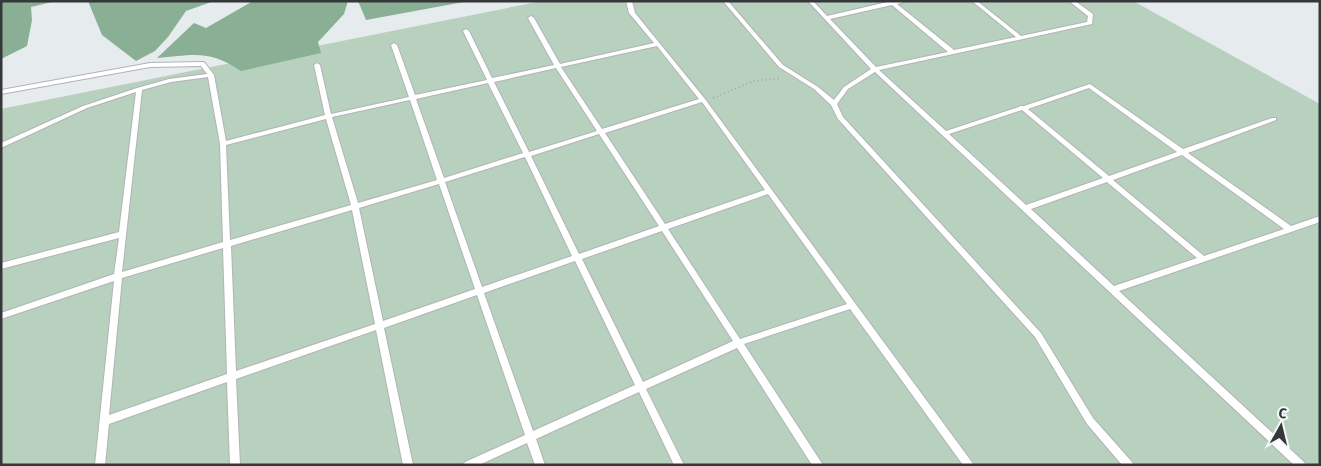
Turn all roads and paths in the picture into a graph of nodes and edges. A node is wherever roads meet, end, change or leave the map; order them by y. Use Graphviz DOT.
graph roads {
  1 [pos="628,1"];
  2 [pos="725,1"];
  3 [pos="810,1"];
  4 [pos="905,1"];
  5 [pos="974,1"];
  6 [pos="1071,1"];
  7 [pos="891,2"];
  8 [pos="531,18"];
  9 [pos="826,18"];
  10 [pos="466,31"];
  11 [pos="1020,38"];
  12 [pos="658,44"];
  13 [pos="394,45"];
  14 [pos="952,52"];
  15 [pos="317,65"];
  16 [pos="558,66"];
  17 [pos="875,69"];
  18 [pos="211,75"];
  19 [pos="795,75"];
  20 [pos="490,80"];
  21 [pos="139,89"];
  22 [pos="1,92"];
  23 [pos="413,97"];
  24 [pos="703,100"];
  25 [pos="834,104"];
  26 [pos="1022,107"];
  27 [pos="328,116"];
  28 [pos="1274,119"];
  29 [pos="600,130"];
  30 [pos="947,133"];
  31 [pos="223,144"];
  32 [pos="1,146"];
  33 [pos="1185,153"];
  34 [pos="525,155"];
  35 [pos="1107,178"];
  36 [pos="441,181"];
  37 [pos="769,191"];
  38 [pos="355,205"];
  39 [pos="1026,208"];
  40 [pos="1320,219"];
  41 [pos="663,228"];
  42 [pos="1290,229"];
  43 [pos="122,234"];
  44 [pos="225,244"];
  45 [pos="576,258"];
  46 [pos="1202,258"];
  47 [pos="1,266"];
  48 [pos="118,276"];
  49 [pos="1113,290"];
  50 [pos="479,291"];
  51 [pos="852,305"];
  52 [pos="1,316"];
  53 [pos="380,326"];
  54 [pos="738,343"];
  55 [pos="231,377"];
  56 [pos="640,387"];
  57 [pos="104,421"];
  58 [pos="530,437"];
  59 [pos="100,465"];
  60 [pos="235,465"];
  61 [pos="408,465"];
  62 [pos="468,465"];
  63 [pos="540,465"];
  64 [pos="679,465"];
  65 [pos="818,465"];
  66 [pos="969,465"];
  67 [pos="1129,465"];
  68 [pos="1301,465"];
  1 -- 12 [label="lane"];
  2 -- 19 [label="lane"];
  3 -- 9 [label="lane"];
  4 -- 7 [label="lane"];
  5 -- 11 [label="lane"];
  6 -- 11 [label="lane"];
  7 -- 9 [label="lane"];
  7 -- 14 [label="lane"];
  8 -- 16 [label="lane"];
  9 -- 17 [label="lane"];
  10 -- 20 [label="lane"];
  11 -- 14 [label="lane"];
  12 -- 16 [label="lane"];
  12 -- 24 [label="lane"];
  13 -- 23 [label="lane"];
  14 -- 17 [label="lane"];
  15 -- 27 [label="lane"];
  16 -- 20 [label="lane"];
  16 -- 29 [label="lane"];
  17 -- 25 [label="lane"];
  17 -- 30 [label="lane"];
  18 -- 21 [label="lane"];
  18 -- 22 [label="lane"];
  18 -- 31 [label="lane"];
  19 -- 24 [label="path"];
  19 -- 25 [label="lane"];
  20 -- 23 [label="lane"];
  20 -- 34 [label="lane"];
  21 -- 32 [label="lane"];
  21 -- 43 [label="lane"];
  23 -- 27 [label="lane"];
  23 -- 36 [label="lane"];
  24 -- 29 [label="lane"];
  24 -- 37 [label="lane"];
  25 -- 67 [label="lane"];
  26 -- 30 [label="lane"];
  26 -- 33 [label="lane"];
  26 -- 35 [label="lane"];
  27 -- 31 [label="lane"];
  27 -- 38 [label="lane"];
  28 -- 33 [label="lane"];
  29 -- 34 [label="lane"];
  29 -- 41 [label="lane"];
  30 -- 39 [label="lane"];
  31 -- 44 [label="lane"];
  33 -- 35 [label="lane"];
  33 -- 42 [label="lane"];
  34 -- 36 [label="lane"];
  34 -- 45 [label="lane"];
  35 -- 39 [label="lane"];
  35 -- 46 [label="lane"];
  36 -- 38 [label="lane"];
  36 -- 50 [label="lane"];
  37 -- 41 [label="lane"];
  37 -- 51 [label="lane"];
  38 -- 44 [label="lane"];
  38 -- 53 [label="lane"];
  39 -- 49 [label="lane"];
  40 -- 42 [label="lane"];
  41 -- 45 [label="lane"];
  41 -- 54 [label="lane"];
  42 -- 46 [label="lane"];
  43 -- 47 [label="lane"];
  43 -- 48 [label="lane"];
  44 -- 48 [label="lane"];
  44 -- 55 [label="lane"];
  45 -- 50 [label="lane"];
  45 -- 56 [label="lane"];
  46 -- 49 [label="lane"];
  48 -- 52 [label="lane"];
  48 -- 57 [label="lane"];
  49 -- 68 [label="lane"];
  50 -- 53 [label="lane"];
  50 -- 58 [label="lane"];
  51 -- 54 [label="lane"];
  51 -- 66 [label="lane"];
  53 -- 55 [label="lane"];
  53 -- 61 [label="lane"];
  54 -- 56 [label="lane"];
  54 -- 65 [label="lane"];
  55 -- 57 [label="lane"];
  55 -- 60 [label="lane"];
  56 -- 58 [label="lane"];
  56 -- 64 [label="lane"];
  57 -- 59 [label="lane"];
  58 -- 62 [label="lane"];
  58 -- 63 [label="lane"];
}
